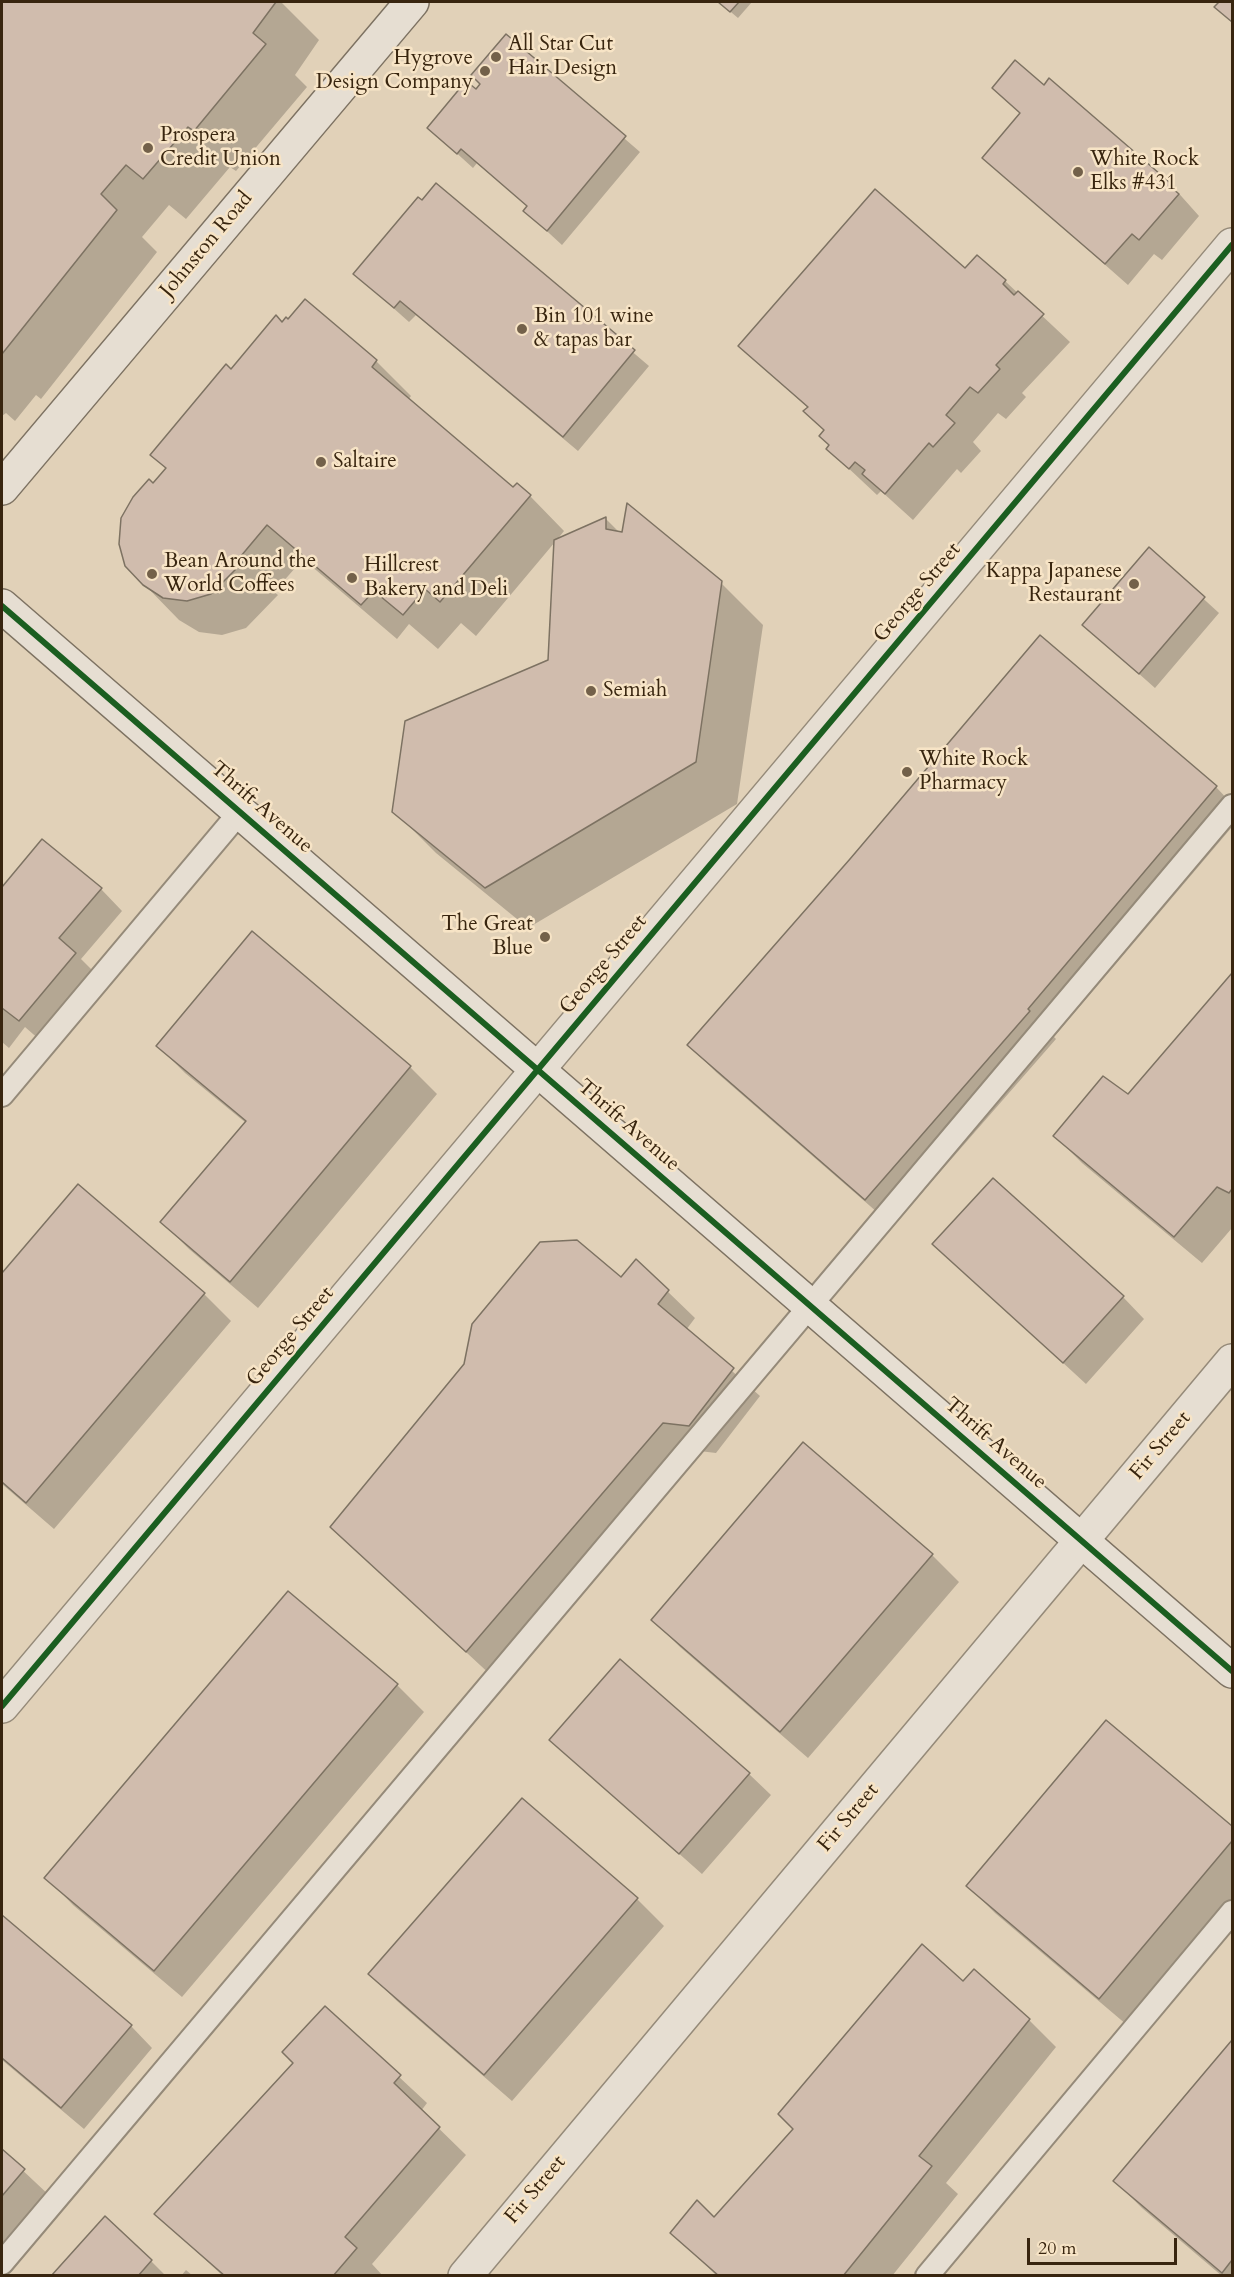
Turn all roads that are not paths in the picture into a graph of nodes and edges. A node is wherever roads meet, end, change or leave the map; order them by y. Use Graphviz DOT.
graph roads {
  1 [pos="411,2"];
  2 [pos="1233,245"];
  3 [pos="2,488"];
  4 [pos="2,606"];
  5 [pos="1233,806"];
  6 [pos="240,812"];
  7 [pos="537,1070"];
  8 [pos="2,1095"];
  9 [pos="810,1306"];
  10 [pos="1233,1361"];
  11 [pos="1082,1540"];
  12 [pos="1233,1671"];
  13 [pos="2,1706"];
  14 [pos="1233,1912"];
  15 [pos="2,2263"];
  16 [pos="465,2276"];
  17 [pos="927,2276"];
  1 -- 3 [label="street, Johnston Road"];
  2 -- 7 [label="street, George Street"];
  4 -- 6 [label="street, Thrift Avenue"];
  5 -- 9 [label="lane"];
  6 -- 7 [label="street, Thrift Avenue"];
  6 -- 8 [label="lane"];
  7 -- 9 [label="street, Thrift Avenue"];
  7 -- 13 [label="street, George Street"];
  9 -- 11 [label="street, Thrift Avenue"];
  9 -- 15 [label="lane"];
  10 -- 11 [label="street, Fir Street"];
  11 -- 12 [label="street, Thrift Avenue"];
  11 -- 16 [label="street, Fir Street"];
  14 -- 17 [label="lane"];
}
